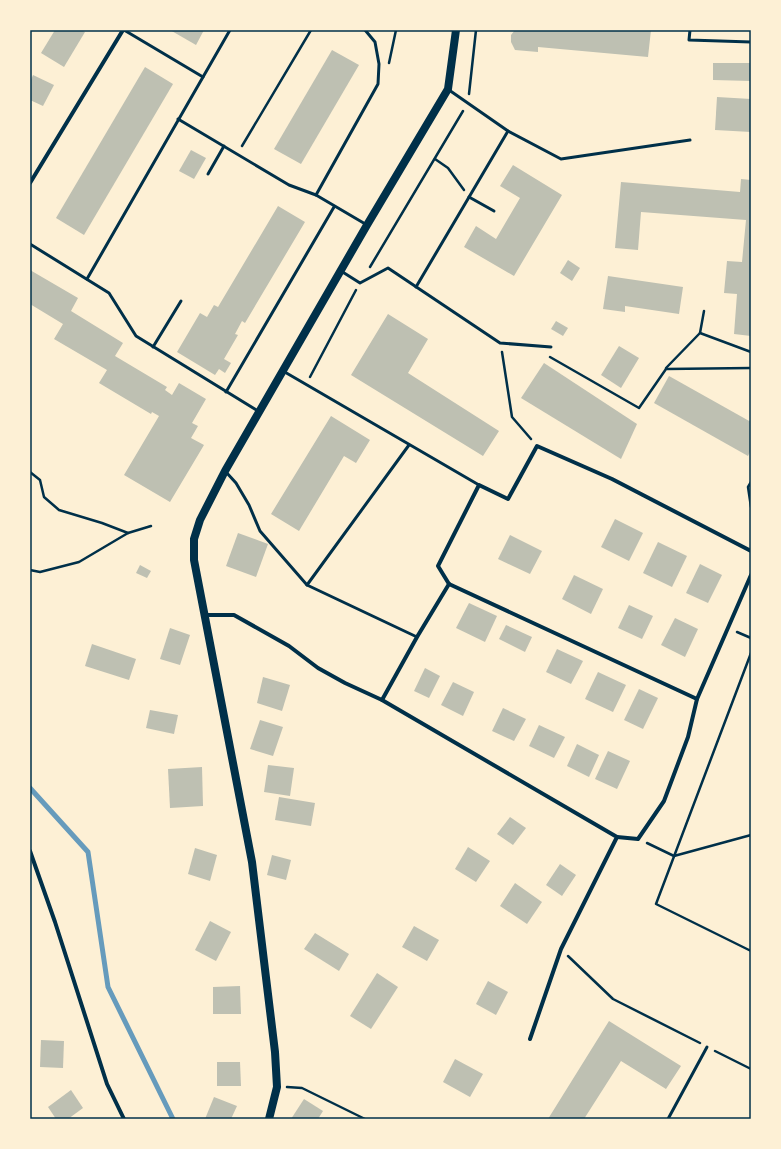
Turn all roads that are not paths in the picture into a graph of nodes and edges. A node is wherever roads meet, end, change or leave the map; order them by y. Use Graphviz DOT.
graph roads {
  1 [pos="124,30"];
  2 [pos="230,30"];
  3 [pos="365,30"];
  4 [pos="456,30"];
  5 [pos="690,30"];
  6 [pos="751,42"];
  7 [pos="203,77"];
  8 [pos="448,89"];
  9 [pos="178,119"];
  10 [pos="508,131"];
  11 [pos="690,140"];
  12 [pos="224,146"];
  13 [pos="208,174"];
  14 [pos="30,183"];
  15 [pos="316,195"];
  16 [pos="469,197"];
  17 [pos="334,207"];
  18 [pos="494,211"];
  19 [pos="367,225"];
  20 [pos="30,244"];
  21 [pos="341,270"];
  22 [pos="87,278"];
  23 [pos="416,287"];
  24 [pos="181,301"];
  25 [pos="153,347"];
  26 [pos="550,347"];
  27 [pos="283,371"];
  28 [pos="226,392"];
  29 [pos="260,412"];
  30 [pos="409,446"];
  31 [pos="225,471"];
  32 [pos="479,485"];
  33 [pos="751,551"];
  34 [pos="751,575"];
  35 [pos="449,584"];
  36 [pos="308,585"];
  37 [pos="204,615"];
  38 [pos="417,637"];
  39 [pos="697,699"];
  40 [pos="382,700"];
  41 [pos="617,838"];
  42 [pos="30,851"];
  43 [pos="530,1039"];
  44 [pos="707,1046"];
  45 [pos="124,1119"];
  46 [pos="269,1119"];
  47 [pos="668,1119"];
  1 -- 7 [label="lane"];
  1 -- 14 [label="street"];
  2 -- 7 [label="lane"];
  3 -- 15 [label="lane"];
  4 -- 8 [label="main road"];
  5 -- 6 [label="lane"];
  7 -- 9 [label="lane"];
  8 -- 10 [label="lane"];
  8 -- 19 [label="main road"];
  9 -- 12 [label="lane"];
  9 -- 22 [label="lane"];
  10 -- 11 [label="lane"];
  10 -- 16 [label="lane"];
  12 -- 13 [label="lane"];
  12 -- 15 [label="lane"];
  15 -- 17 [label="lane"];
  16 -- 18 [label="lane"];
  16 -- 23 [label="lane"];
  17 -- 19 [label="lane"];
  17 -- 28 [label="lane"];
  19 -- 21 [label="main road"];
  20 -- 22 [label="lane"];
  21 -- 23 [label="lane"];
  21 -- 27 [label="main road"];
  22 -- 25 [label="lane"];
  23 -- 26 [label="lane"];
  24 -- 25 [label="lane"];
  25 -- 28 [label="lane"];
  27 -- 29 [label="main road"];
  27 -- 30 [label="lane"];
  28 -- 29 [label="lane"];
  29 -- 31 [label="main road"];
  30 -- 32 [label="lane"];
  30 -- 36 [label="lane"];
  31 -- 36 [label="lane"];
  31 -- 37 [label="main road"];
  32 -- 33 [label="street"];
  32 -- 35 [label="street"];
  34 -- 39 [label="street"];
  35 -- 38 [label="street"];
  35 -- 39 [label="street"];
  36 -- 38 [label="lane"];
  37 -- 40 [label="street"];
  37 -- 46 [label="main road"];
  38 -- 40 [label="street"];
  39 -- 41 [label="street"];
  40 -- 41 [label="street"];
  41 -- 43 [label="street"];
  42 -- 45 [label="street"];
  44 -- 47 [label="lane"];
}
